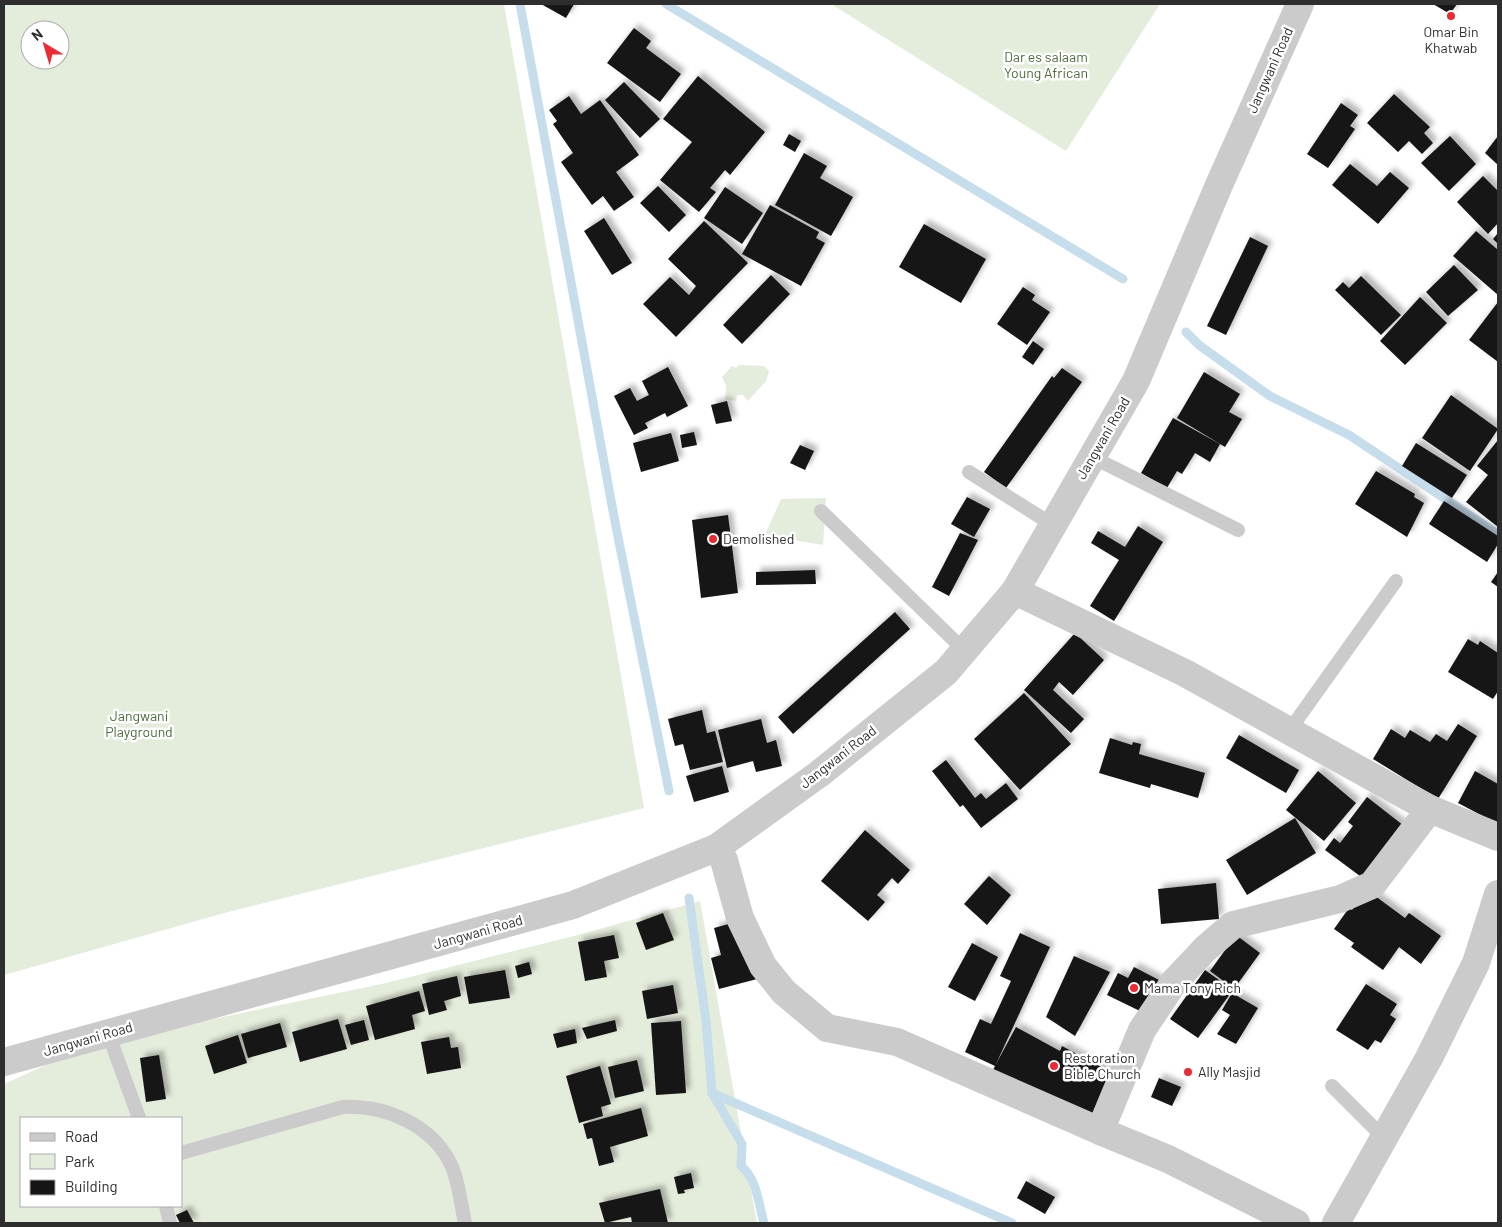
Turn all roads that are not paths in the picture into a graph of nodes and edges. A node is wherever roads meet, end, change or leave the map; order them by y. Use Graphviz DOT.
graph roads {
  1 [pos="1300,4"];
  2 [pos="1092,457"];
  3 [pos="969,472"];
  4 [pos="821,511"];
  5 [pos="1053,525"];
  6 [pos="1238,530"];
  7 [pos="1396,581"];
  8 [pos="1015,590"];
  9 [pos="964,650"];
  10 [pos="1289,731"];
  11 [pos="1430,809"];
  12 [pos="1498,837"];
  13 [pos="716,848"];
  14 [pos="1498,894"];
  15 [pos="108,1033"];
  16 [pos="4,1062"];
  17 [pos="1332,1086"];
  18 [pos="139,1117"];
  19 [pos="1100,1131"];
  20 [pos="1383,1137"];
  21 [pos="182,1153"];
  22 [pos="166,1207"];
  23 [pos="170,1223"];
  24 [pos="465,1223"];
  25 [pos="1296,1223"];
  26 [pos="1336,1223"];
  1 -- 2 [label="street, Jangwani Road"];
  2 -- 5 [label="street, Jangwani Road"];
  2 -- 6 [label="lane"];
  3 -- 5 [label="lane"];
  4 -- 9 [label="lane"];
  5 -- 8 [label="street, Jangwani Road"];
  7 -- 10 [label="lane"];
  8 -- 9 [label="street, Jangwani Road"];
  8 -- 10 [label="street"];
  9 -- 13 [label="street, Jangwani Road"];
  10 -- 11 [label="street"];
  11 -- 12 [label="street"];
  11 -- 19 [label="street"];
  13 -- 15 [label="street, Jangwani Road"];
  13 -- 19 [label="street"];
  14 -- 20 [label="street"];
  15 -- 16 [label="street, Jangwani Road"];
  15 -- 18 [label="lane"];
  17 -- 20 [label="lane"];
  19 -- 25 [label="street"];
  20 -- 26 [label="street"];
  21 -- 24 [label="lane"];
  22 -- 23 [label="lane"];
}
